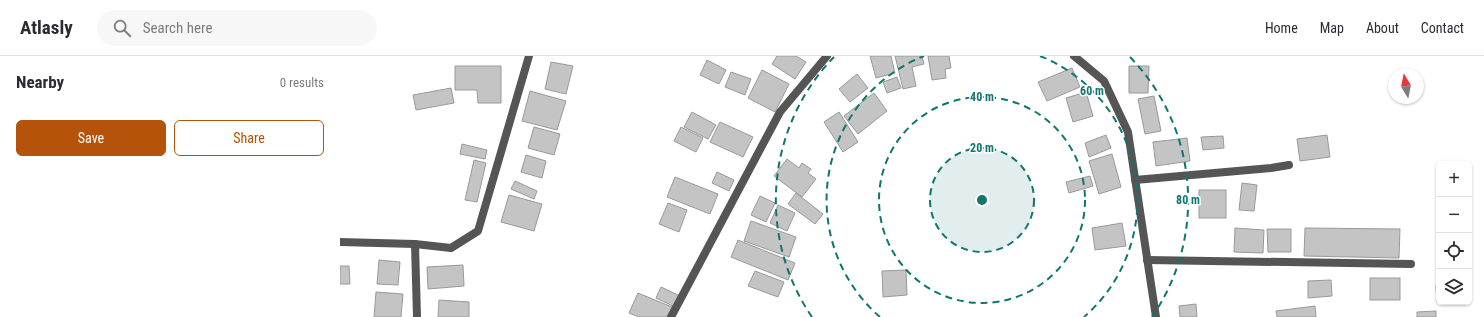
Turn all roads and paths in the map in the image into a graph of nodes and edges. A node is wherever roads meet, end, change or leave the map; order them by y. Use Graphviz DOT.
graph roads {
  1 [pos="529,56"];
  2 [pos="827,56"];
  3 [pos="1074,56"];
  4 [pos="1289,165"];
  5 [pos="1135,180"];
  6 [pos="340,242"];
  7 [pos="415,244"];
  8 [pos="1147,260"];
  9 [pos="1411,264"];
  10 [pos="417,317"];
  11 [pos="671,317"];
  12 [pos="1156,317"];
  1 -- 7 [label="street"];
  2 -- 11 [label="street"];
  3 -- 5 [label="street"];
  4 -- 5 [label="street"];
  5 -- 8 [label="street"];
  6 -- 7 [label="street"];
  7 -- 10 [label="street"];
  8 -- 9 [label="street"];
  8 -- 12 [label="street"];
}
